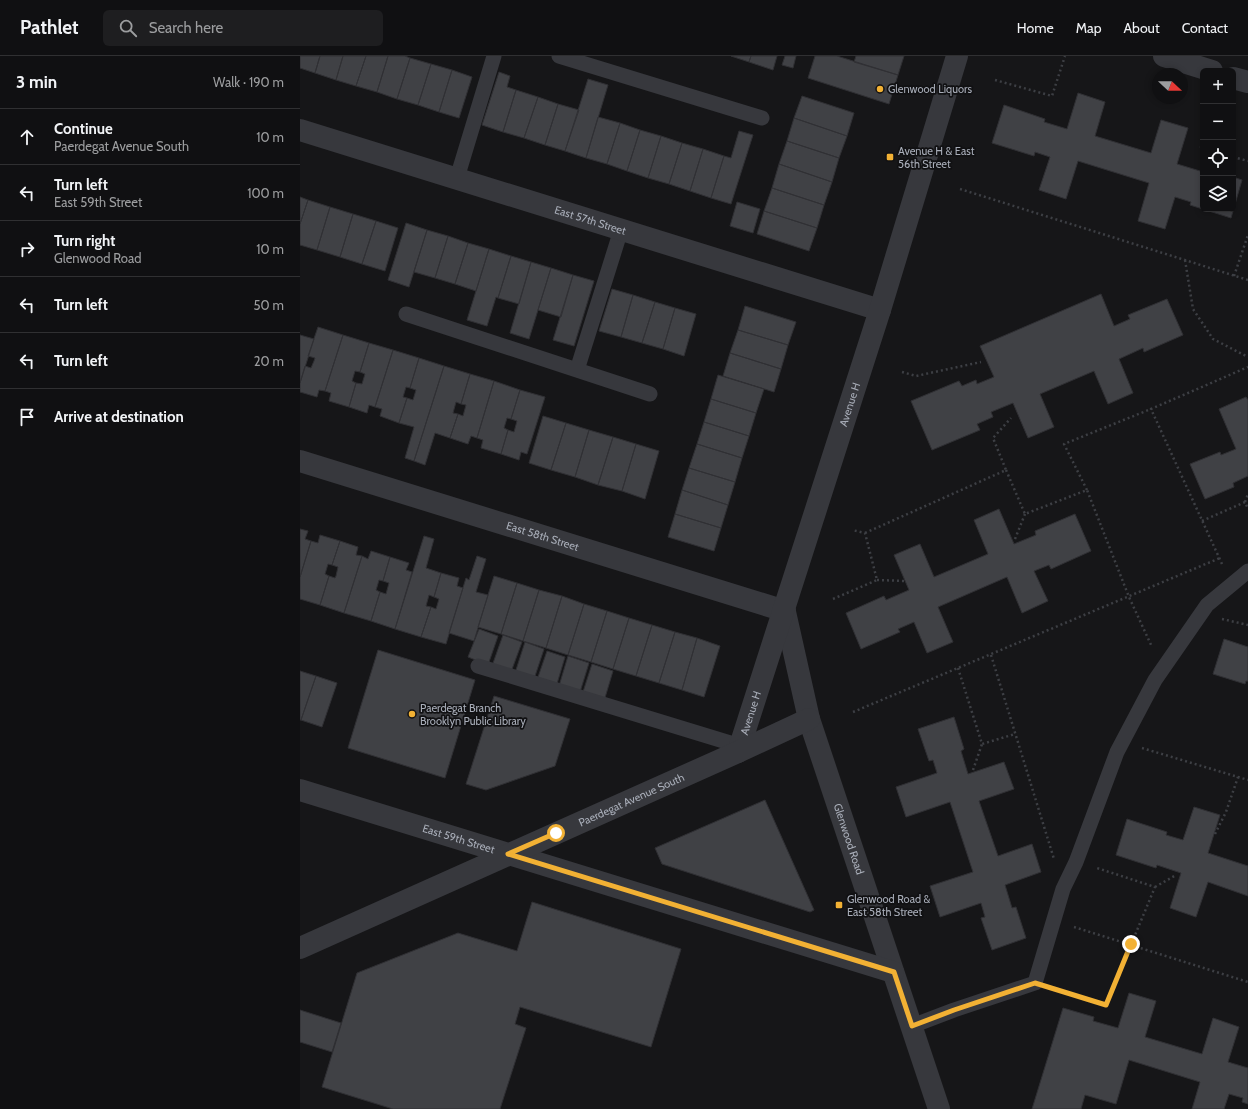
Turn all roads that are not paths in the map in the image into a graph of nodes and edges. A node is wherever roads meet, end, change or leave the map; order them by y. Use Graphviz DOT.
graph roads {
  1 [pos="494,56"];
  2 [pos="559,56"];
  3 [pos="957,56"];
  4 [pos="1164,56"];
  5 [pos="1202,68"];
  6 [pos="1236,79"];
  7 [pos="1248,82"];
  8 [pos="762,118"];
  9 [pos="300,130"];
  10 [pos="457,178"];
  11 [pos="621,230"];
  12 [pos="880,310"];
  13 [pos="406,314"];
  14 [pos="577,370"];
  15 [pos="650,394"];
  16 [pos="300,461"];
  17 [pos="1248,571"];
  18 [pos="784,611"];
  19 [pos="478,666"];
  20 [pos="809,719"];
  21 [pos="739,749"];
  22 [pos="300,790"];
  23 [pos="508,854"];
  24 [pos="300,948"];
  25 [pos="894,972"];
  26 [pos="912,1026"];
  27 [pos="939,1109"];
  1 -- 10 [label="lane"];
  2 -- 8 [label="lane"];
  3 -- 12 [label="street, Avenue H"];
  4 -- 5 [label="street"];
  6 -- 7 [label="street"];
  9 -- 10 [label="street, East 57th Street"];
  10 -- 11 [label="street, East 57th Street"];
  11 -- 12 [label="street, East 57th Street"];
  11 -- 14 [label="lane"];
  12 -- 18 [label="street, Avenue H"];
  13 -- 14 [label="lane"];
  14 -- 15 [label="lane"];
  16 -- 18 [label="street, East 58th Street"];
  17 -- 26 [label="lane"];
  18 -- 20 [label="street, Glenwood Road"];
  18 -- 21 [label="street, Avenue H"];
  19 -- 21 [label="lane"];
  20 -- 21 [label="street, Paerdegat Avenue South"];
  20 -- 25 [label="street, Glenwood Road"];
  21 -- 23 [label="street, Paerdegat Avenue South"];
  22 -- 23 [label="street, East 59th Street"];
  23 -- 24 [label="street, Paerdegat Avenue South"];
  23 -- 25 [label="street, East 59th Street"];
  25 -- 26 [label="street, Glenwood Road"];
  26 -- 27 [label="street, Glenwood Road"];
}
